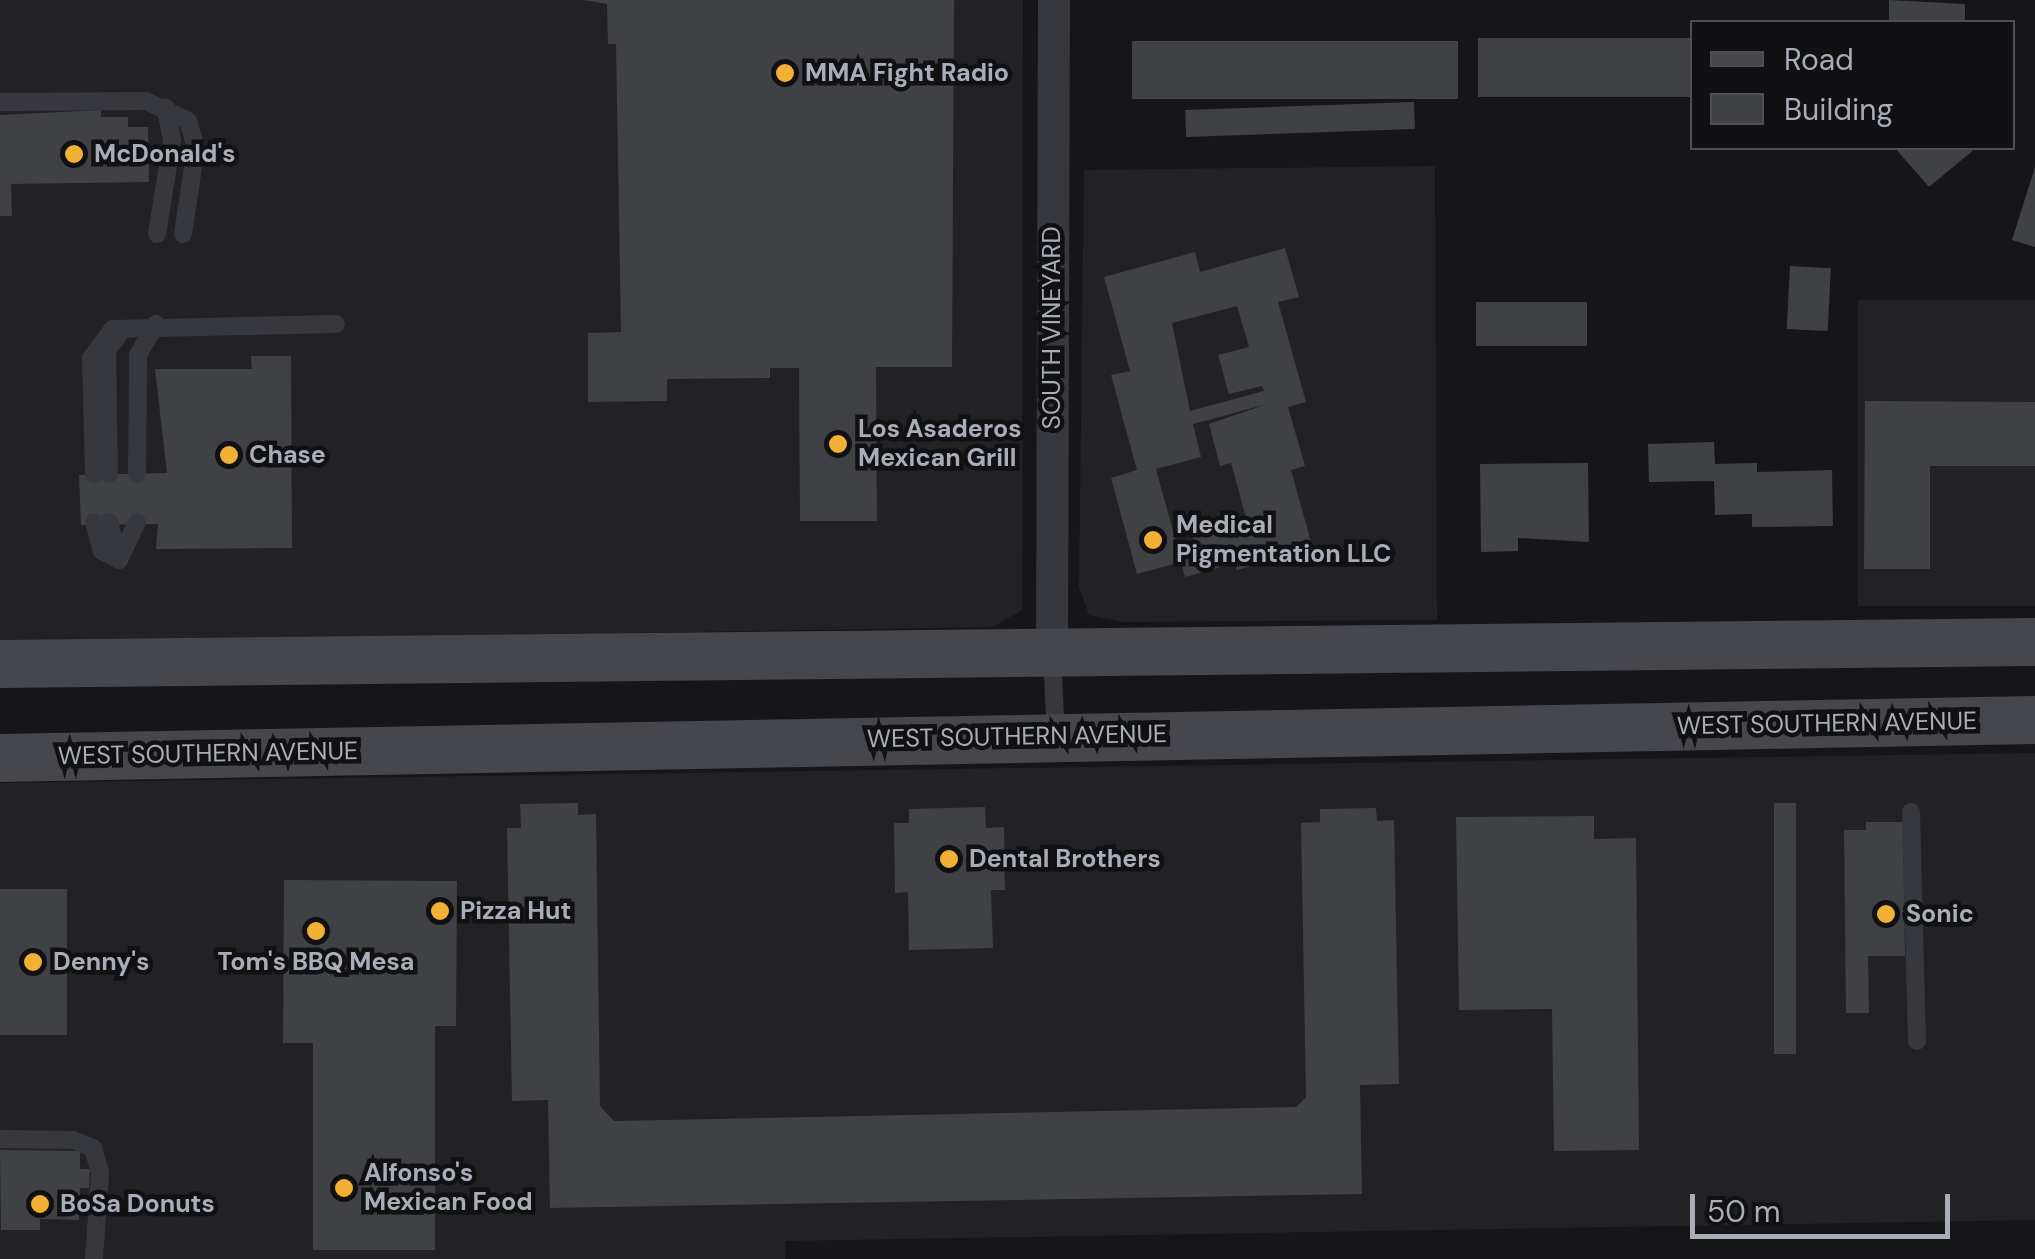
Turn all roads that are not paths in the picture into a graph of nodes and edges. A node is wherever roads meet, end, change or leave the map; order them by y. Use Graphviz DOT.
graph roads {
  1 [pos="1054,0"];
  2 [pos="0,102"];
  3 [pos="166,108"];
  4 [pos="157,234"];
  5 [pos="183,234"];
  6 [pos="156,324"];
  7 [pos="336,324"];
  8 [pos="101,474"];
  9 [pos="137,474"];
  10 [pos="102,522"];
  11 [pos="137,522"];
  12 [pos="2035,642"];
  13 [pos="1052,656"];
  14 [pos="0,664"];
  15 [pos="2035,720"];
  16 [pos="1056,735"];
  17 [pos="0,758"];
  18 [pos="1911,812"];
  19 [pos="1916,1042"];
  20 [pos="0,1139"];
  21 [pos="94,1259"];
  1 -- 13 [label="street, SOUTH VINEYARD"];
  2 -- 3 [label="lane"];
  3 -- 4 [label="lane"];
  3 -- 5 [label="lane"];
  6 -- 7 [label="lane"];
  6 -- 8 [label="lane"];
  6 -- 9 [label="lane"];
  10 -- 11 [label="lane"];
  12 -- 13 [label="main road"];
  13 -- 14 [label="main road"];
  13 -- 16 [label="lane"];
  15 -- 16 [label="main road, WEST SOUTHERN AVENUE"];
  16 -- 17 [label="main road, WEST SOUTHERN AVENUE"];
  18 -- 19 [label="lane"];
  20 -- 21 [label="lane"];
}
